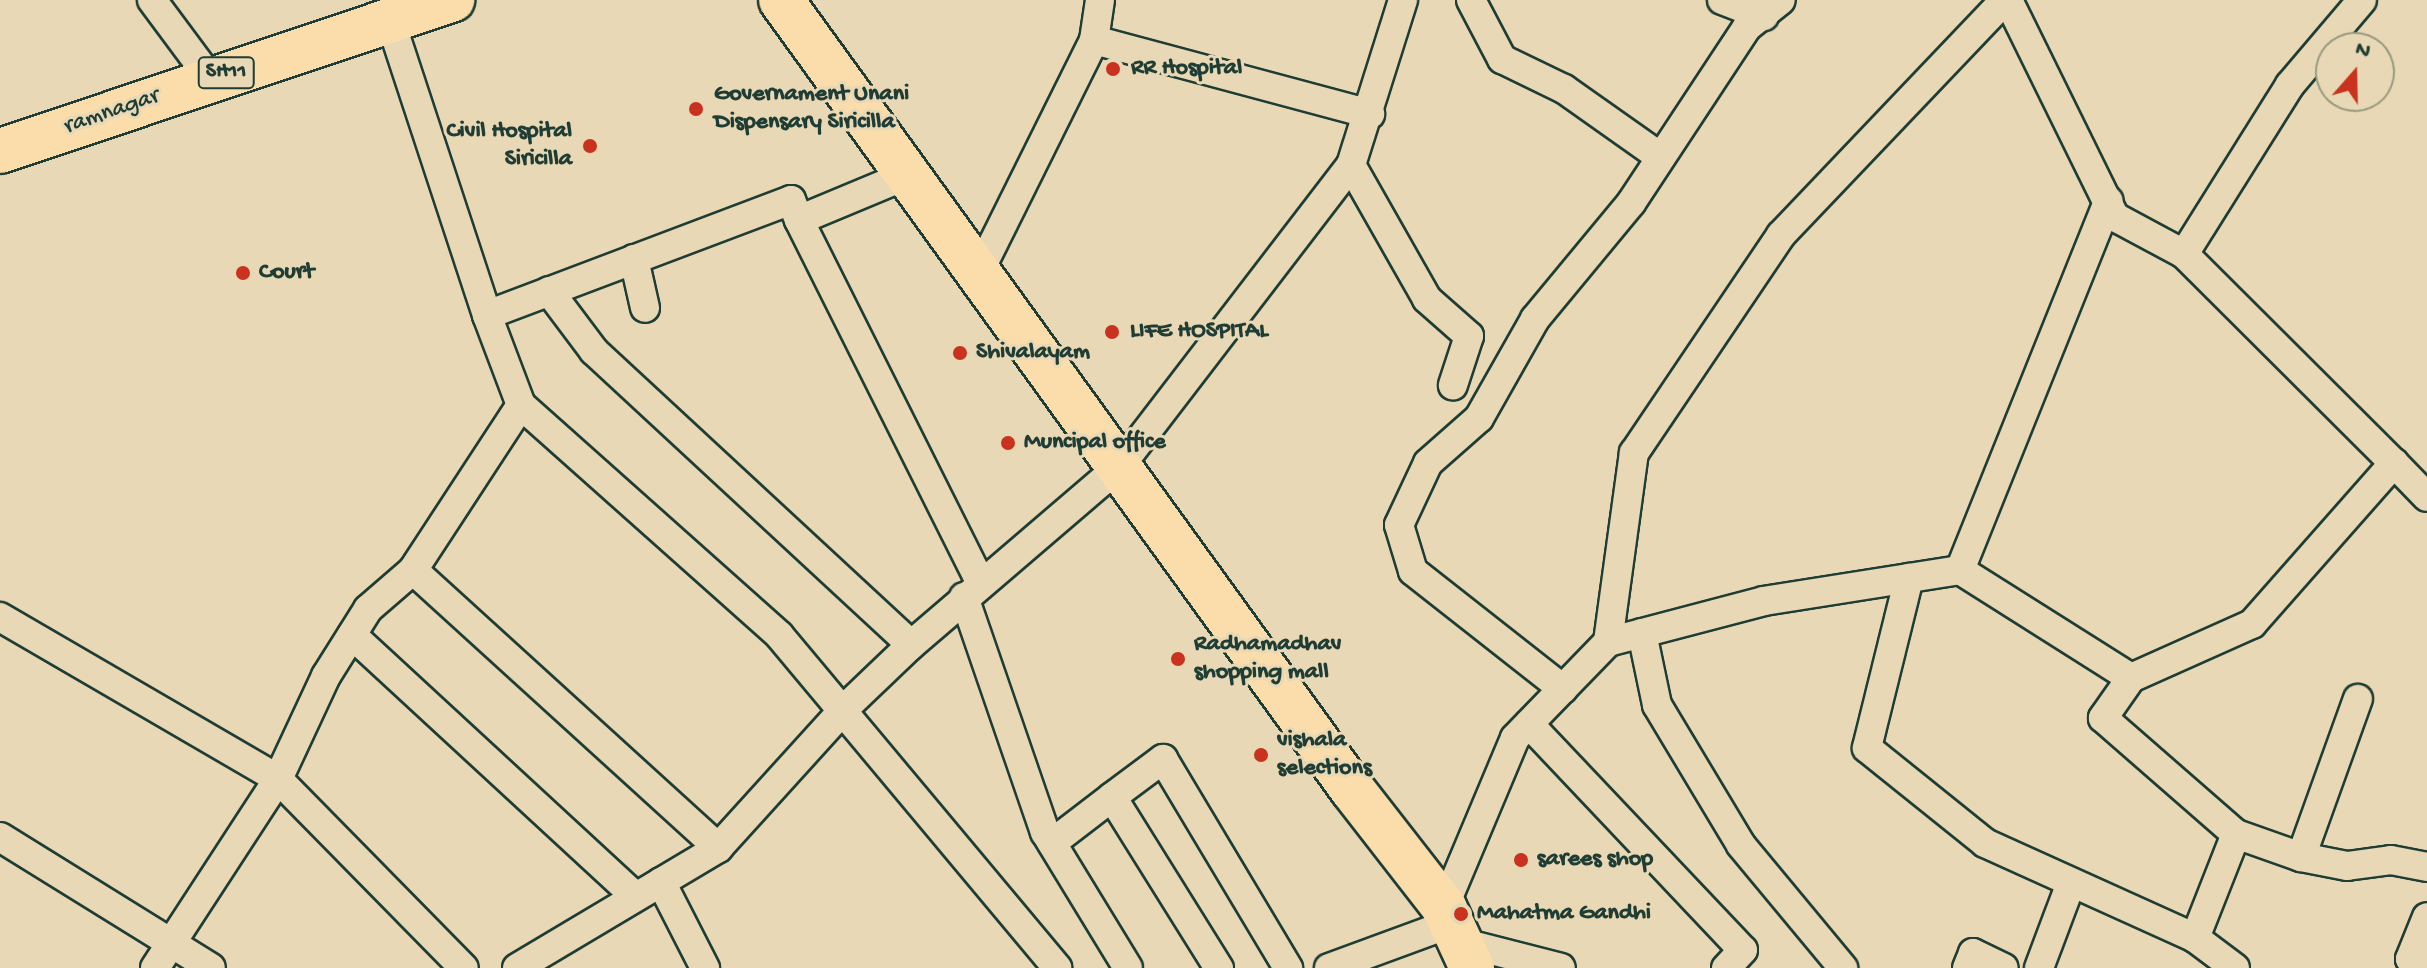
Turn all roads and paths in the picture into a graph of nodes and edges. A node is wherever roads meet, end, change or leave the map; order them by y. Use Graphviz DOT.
graph roads {
  1 [pos="152,0"];
  2 [pos="452,0"];
  3 [pos="781,0"];
  4 [pos="1100,0"];
  5 [pos="1403,0"];
  6 [pos="1471,0"];
  7 [pos="1722,0"];
  8 [pos="2006,0"];
  9 [pos="2362,0"];
  10 [pos="1773,8"];
  11 [pos="390,20"];
  12 [pos="1094,40"];
  13 [pos="210,78"];
  14 [pos="1370,114"];
  15 [pos="0,151"];
  16 [pos="1659,156"];
  17 [pos="1351,165"];
  18 [pos="907,175"];
  19 [pos="2108,201"];
  20 [pos="799,220"];
  21 [pos="2184,254"];
  22 [pos="634,259"];
  23 [pos="978,274"];
  24 [pos="549,291"];
  25 [pos="645,308"];
  26 [pos="487,315"];
  27 [pos="1453,385"];
  28 [pos="521,405"];
  29 [pos="2394,463"];
  30 [pos="1120,466"];
  31 [pos="2427,497"];
  32 [pos="413,570"];
  33 [pos="1960,570"];
  34 [pos="1909,578"];
  35 [pos="972,590"];
  36 [pos="0,617"];
  37 [pos="1642,633"];
  38 [pos="352,635"];
  39 [pos="1608,642"];
  40 [pos="911,645"];
  41 [pos="2131,678"];
  42 [pos="1563,689"];
  43 [pos="2358,699"];
  44 [pos="844,709"];
  45 [pos="1529,724"];
  46 [pos="278,779"];
  47 [pos="1112,797"];
  48 [pos="2236,834"];
  49 [pos="0,837"];
  50 [pos="1052,843"];
  51 [pos="718,848"];
  52 [pos="2301,857"];
  53 [pos="2427,867"];
  54 [pos="661,882"];
  55 [pos="2071,883"];
  56 [pos="636,897"];
  57 [pos="2427,917"];
  58 [pos="1456,935"];
  59 [pos="2195,938"];
  60 [pos="171,944"];
  61 [pos="155,968"];
  62 [pos="211,968"];
  63 [pos="464,968"];
  64 [pos="517,968"];
  65 [pos="705,968"];
  66 [pos="1057,968"];
  67 [pos="1128,968"];
  68 [pos="1219,968"];
  69 [pos="1288,968"];
  70 [pos="1329,968"];
  71 [pos="1561,968"];
  72 [pos="1726,968"];
  73 [pos="1843,968"];
  74 [pos="1967,968"];
  75 [pos="2004,968"];
  76 [pos="2039,968"];
  77 [pos="2235,968"];
  78 [pos="2414,968"];
  1 -- 13 [label="street"];
  2 -- 11 [label="main road, ramnagar / SH11"];
  3 -- 18 [label="main road"];
  4 -- 12 [label="street"];
  5 -- 14 [label="street"];
  6 -- 16 [label="street"];
  7 -- 10 [label="street"];
  8 -- 19 [label="street"];
  8 -- 39 [label="street"];
  9 -- 21 [label="street"];
  10 -- 16 [label="street"];
  11 -- 13 [label="main road, ramnagar / SH11"];
  11 -- 26 [label="street"];
  12 -- 14 [label="street"];
  12 -- 23 [label="street"];
  13 -- 15 [label="main road, ramnagar / SH11"];
  14 -- 17 [label="street"];
  16 -- 42 [label="street"];
  17 -- 27 [label="street"];
  17 -- 30 [label="street"];
  18 -- 20 [label="street"];
  18 -- 23 [label="main road"];
  19 -- 21 [label="street"];
  19 -- 33 [label="street"];
  20 -- 22 [label="street"];
  20 -- 35 [label="street"];
  21 -- 29 [label="street"];
  22 -- 24 [label="street"];
  22 -- 25 [label="street"];
  23 -- 30 [label="main road"];
  24 -- 26 [label="street"];
  24 -- 40 [label="street"];
  26 -- 28 [label="street"];
  28 -- 32 [label="street"];
  28 -- 44 [label="street"];
  29 -- 31 [label="street"];
  29 -- 41 [label="street"];
  30 -- 35 [label="street"];
  30 -- 58 [label="main road"];
  32 -- 38 [label="street"];
  32 -- 51 [label="street"];
  33 -- 34 [label="street"];
  33 -- 41 [label="street"];
  34 -- 37 [label="street"];
  34 -- 55 [label="street"];
  35 -- 40 [label="street"];
  35 -- 50 [label="street"];
  36 -- 46 [label="street"];
  37 -- 39 [label="street"];
  37 -- 73 [label="street"];
  38 -- 46 [label="street"];
  38 -- 56 [label="street"];
  39 -- 42 [label="street"];
  40 -- 44 [label="street"];
  41 -- 48 [label="street"];
  42 -- 45 [label="street"];
  43 -- 52 [label="street"];
  44 -- 51 [label="street"];
  44 -- 66 [label="street"];
  45 -- 58 [label="street"];
  45 -- 72 [label="street"];
  46 -- 60 [label="street"];
  46 -- 63 [label="street"];
  47 -- 50 [label="street"];
  47 -- 68 [label="street"];
  47 -- 69 [label="street"];
  48 -- 52 [label="street"];
  48 -- 59 [label="street"];
  49 -- 60 [label="street"];
  50 -- 67 [label="street"];
  51 -- 54 [label="street"];
  52 -- 53 [label="street"];
  54 -- 56 [label="street"];
  54 -- 65 [label="street"];
  55 -- 59 [label="street"];
  55 -- 76 [label="street"];
  56 -- 64 [label="street"];
  57 -- 78 [label="street"];
  58 -- 70 [label="street"];
  58 -- 71 [label="street"];
  59 -- 77 [label="street"];
  60 -- 61 [label="street"];
  60 -- 62 [label="street"];
  74 -- 75 [label="street"];
}
